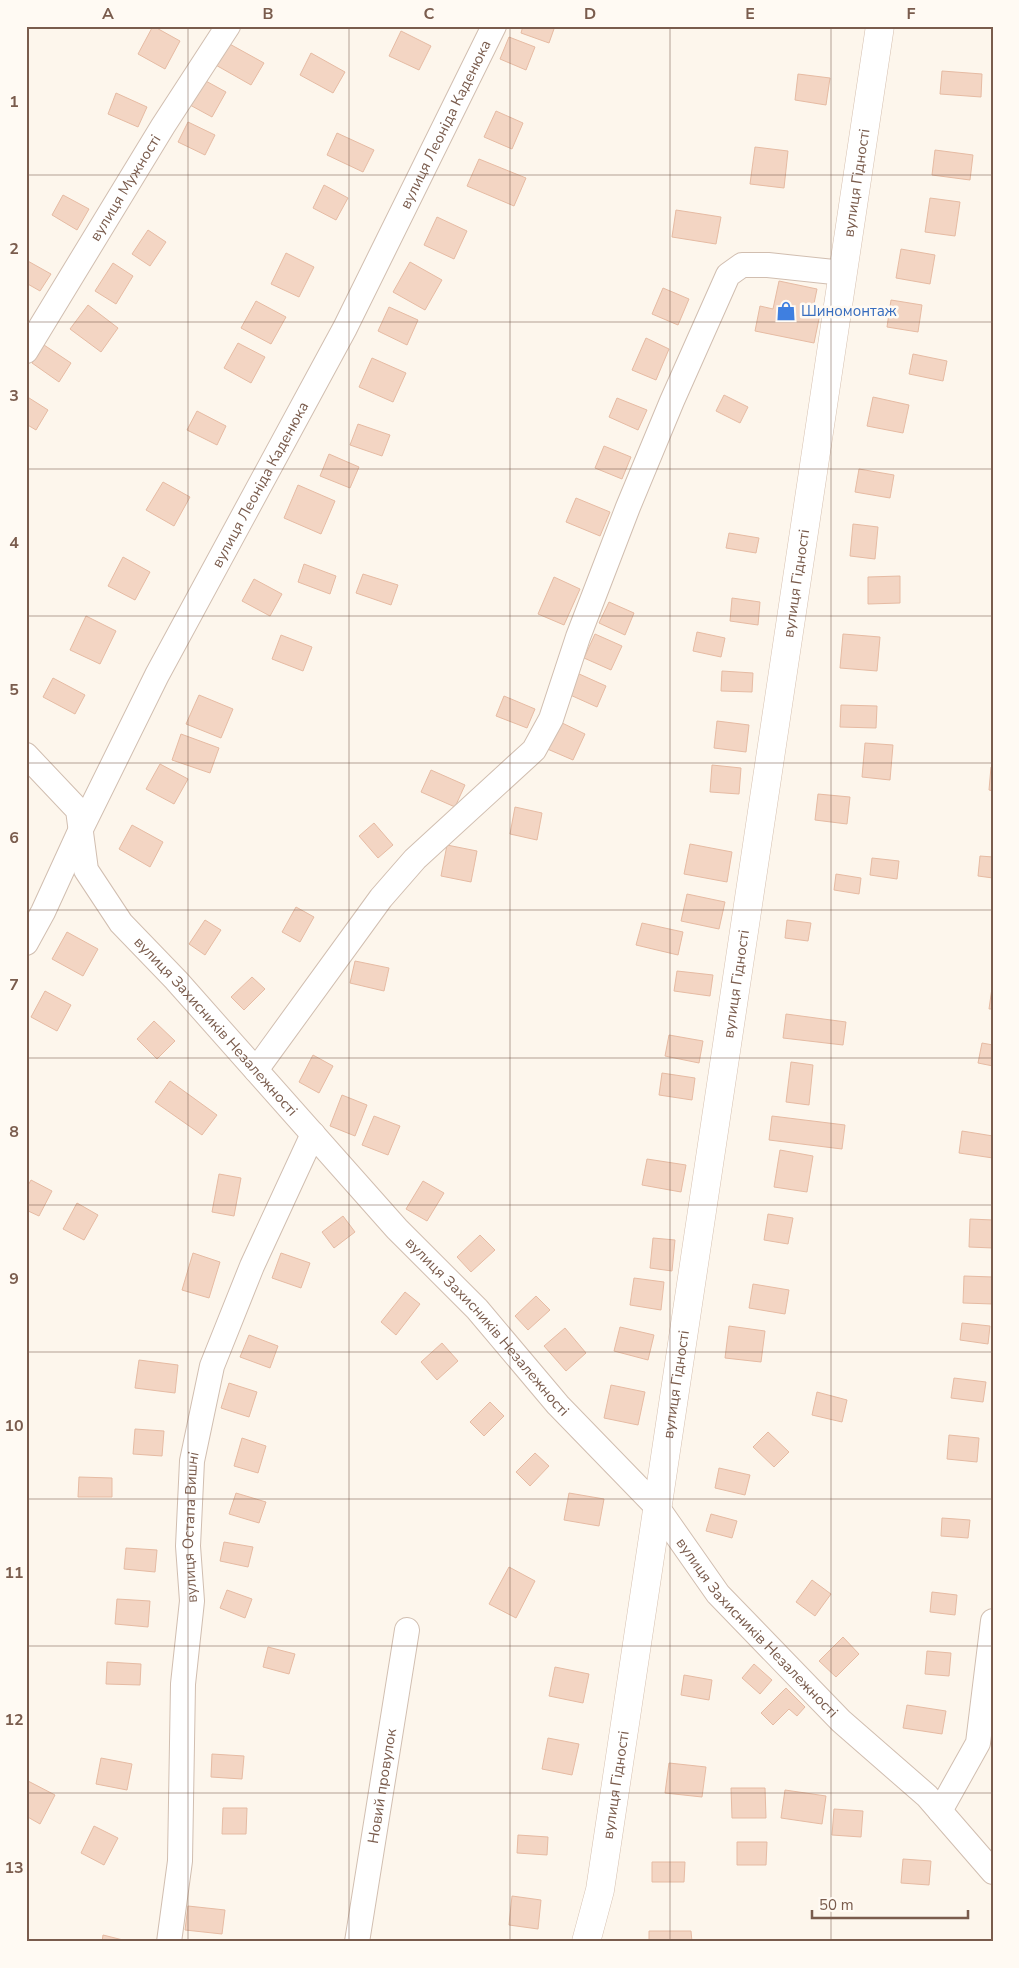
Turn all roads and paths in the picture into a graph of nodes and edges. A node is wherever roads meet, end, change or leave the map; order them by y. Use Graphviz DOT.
graph roads {
  1 [pos="228,26"];
  2 [pos="494,26"];
  3 [pos="880,26"];
  4 [pos="842,273"];
  5 [pos="26,351"];
  6 [pos="26,755"];
  7 [pos="81,829"];
  8 [pos="26,943"];
  9 [pos="256,1070"];
  10 [pos="313,1134"];
  11 [pos="657,1506"];
  12 [pos="993,1621"];
  13 [pos="407,1630"];
  14 [pos="986,1742"];
  15 [pos="940,1811"];
  16 [pos="993,1872"];
  17 [pos="168,1942"];
  18 [pos="357,1942"];
  19 [pos="586,1942"];
  1 -- 5 [label="street, вулиця Мужності"];
  2 -- 7 [label="street, вулиця Леоніда Каденюка"];
  3 -- 4 [label="street, вулиця Гідності"];
  4 -- 9 [label="street"];
  4 -- 11 [label="street, вулиця Гідності"];
  6 -- 7 [label="street, вулиця Захисників Незалежності"];
  7 -- 8 [label="street, вулиця Леоніда Каденюка"];
  7 -- 9 [label="street, вулиця Захисників Незалежності"];
  9 -- 10 [label="street, вулиця Захисників Незалежності"];
  10 -- 11 [label="street, вулиця Захисників Незалежності"];
  10 -- 17 [label="street, вулиця Остапа Вишні"];
  11 -- 15 [label="street, вулиця Захисників Незалежності"];
  11 -- 19 [label="street, вулиця Гідності"];
  12 -- 14 [label="street"];
  13 -- 18 [label="street, Новий провулок"];
  14 -- 15 [label="street"];
  15 -- 16 [label="street, вулиця Захисників Незалежності"];
}
